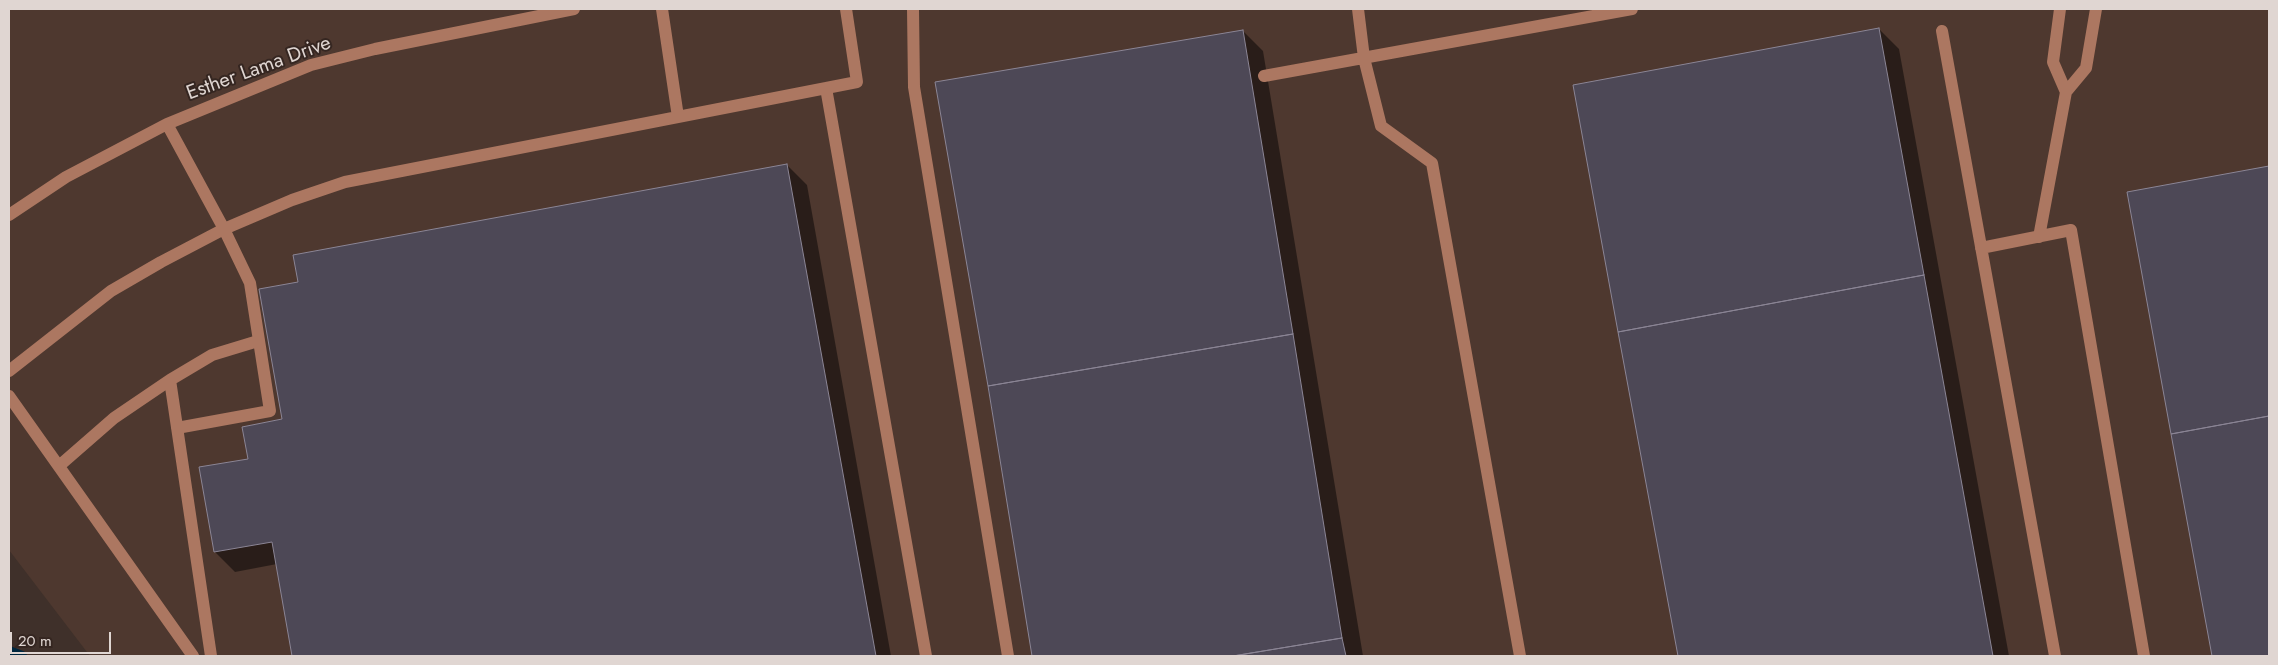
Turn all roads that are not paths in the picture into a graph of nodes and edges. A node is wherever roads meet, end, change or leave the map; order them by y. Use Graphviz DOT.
graph roads {
  1 [pos="574,9"];
  2 [pos="662,9"];
  3 [pos="846,9"];
  4 [pos="913,9"];
  5 [pos="1358,9"];
  6 [pos="1632,9"];
  7 [pos="2060,9"];
  8 [pos="2096,9"];
  9 [pos="1942,31"];
  10 [pos="1364,58"];
  11 [pos="1264,76"];
  12 [pos="826,88"];
  13 [pos="2066,92"];
  14 [pos="678,117"];
  15 [pos="167,124"];
  16 [pos="9,215"];
  17 [pos="224,229"];
  18 [pos="2039,237"];
  19 [pos="1981,248"];
  20 [pos="258,340"];
  21 [pos="9,371"];
  22 [pos="170,380"];
  23 [pos="9,396"];
  24 [pos="177,428"];
  25 [pos="59,466"];
  26 [pos="194,656"];
  27 [pos="211,656"];
  28 [pos="926,656"];
  29 [pos="1008,656"];
  30 [pos="1520,656"];
  31 [pos="2055,656"];
  32 [pos="2144,656"];
  1 -- 15 [label="street, Esther Lama Drive"];
  2 -- 14 [label="street"];
  3 -- 12 [label="street"];
  4 -- 29 [label="street"];
  5 -- 10 [label="street"];
  6 -- 10 [label="street"];
  7 -- 13 [label="street"];
  8 -- 13 [label="street"];
  9 -- 19 [label="street"];
  10 -- 11 [label="street"];
  10 -- 30 [label="street"];
  12 -- 14 [label="street"];
  12 -- 28 [label="street"];
  13 -- 18 [label="street"];
  14 -- 17 [label="street"];
  15 -- 16 [label="street, Esther Lama Drive"];
  15 -- 17 [label="street"];
  17 -- 20 [label="street"];
  17 -- 21 [label="street"];
  18 -- 19 [label="street"];
  18 -- 32 [label="street"];
  19 -- 31 [label="street"];
  20 -- 22 [label="street"];
  20 -- 24 [label="street"];
  22 -- 24 [label="street"];
  22 -- 25 [label="street"];
  23 -- 25 [label="street"];
  24 -- 27 [label="street"];
  25 -- 26 [label="street"];
}
